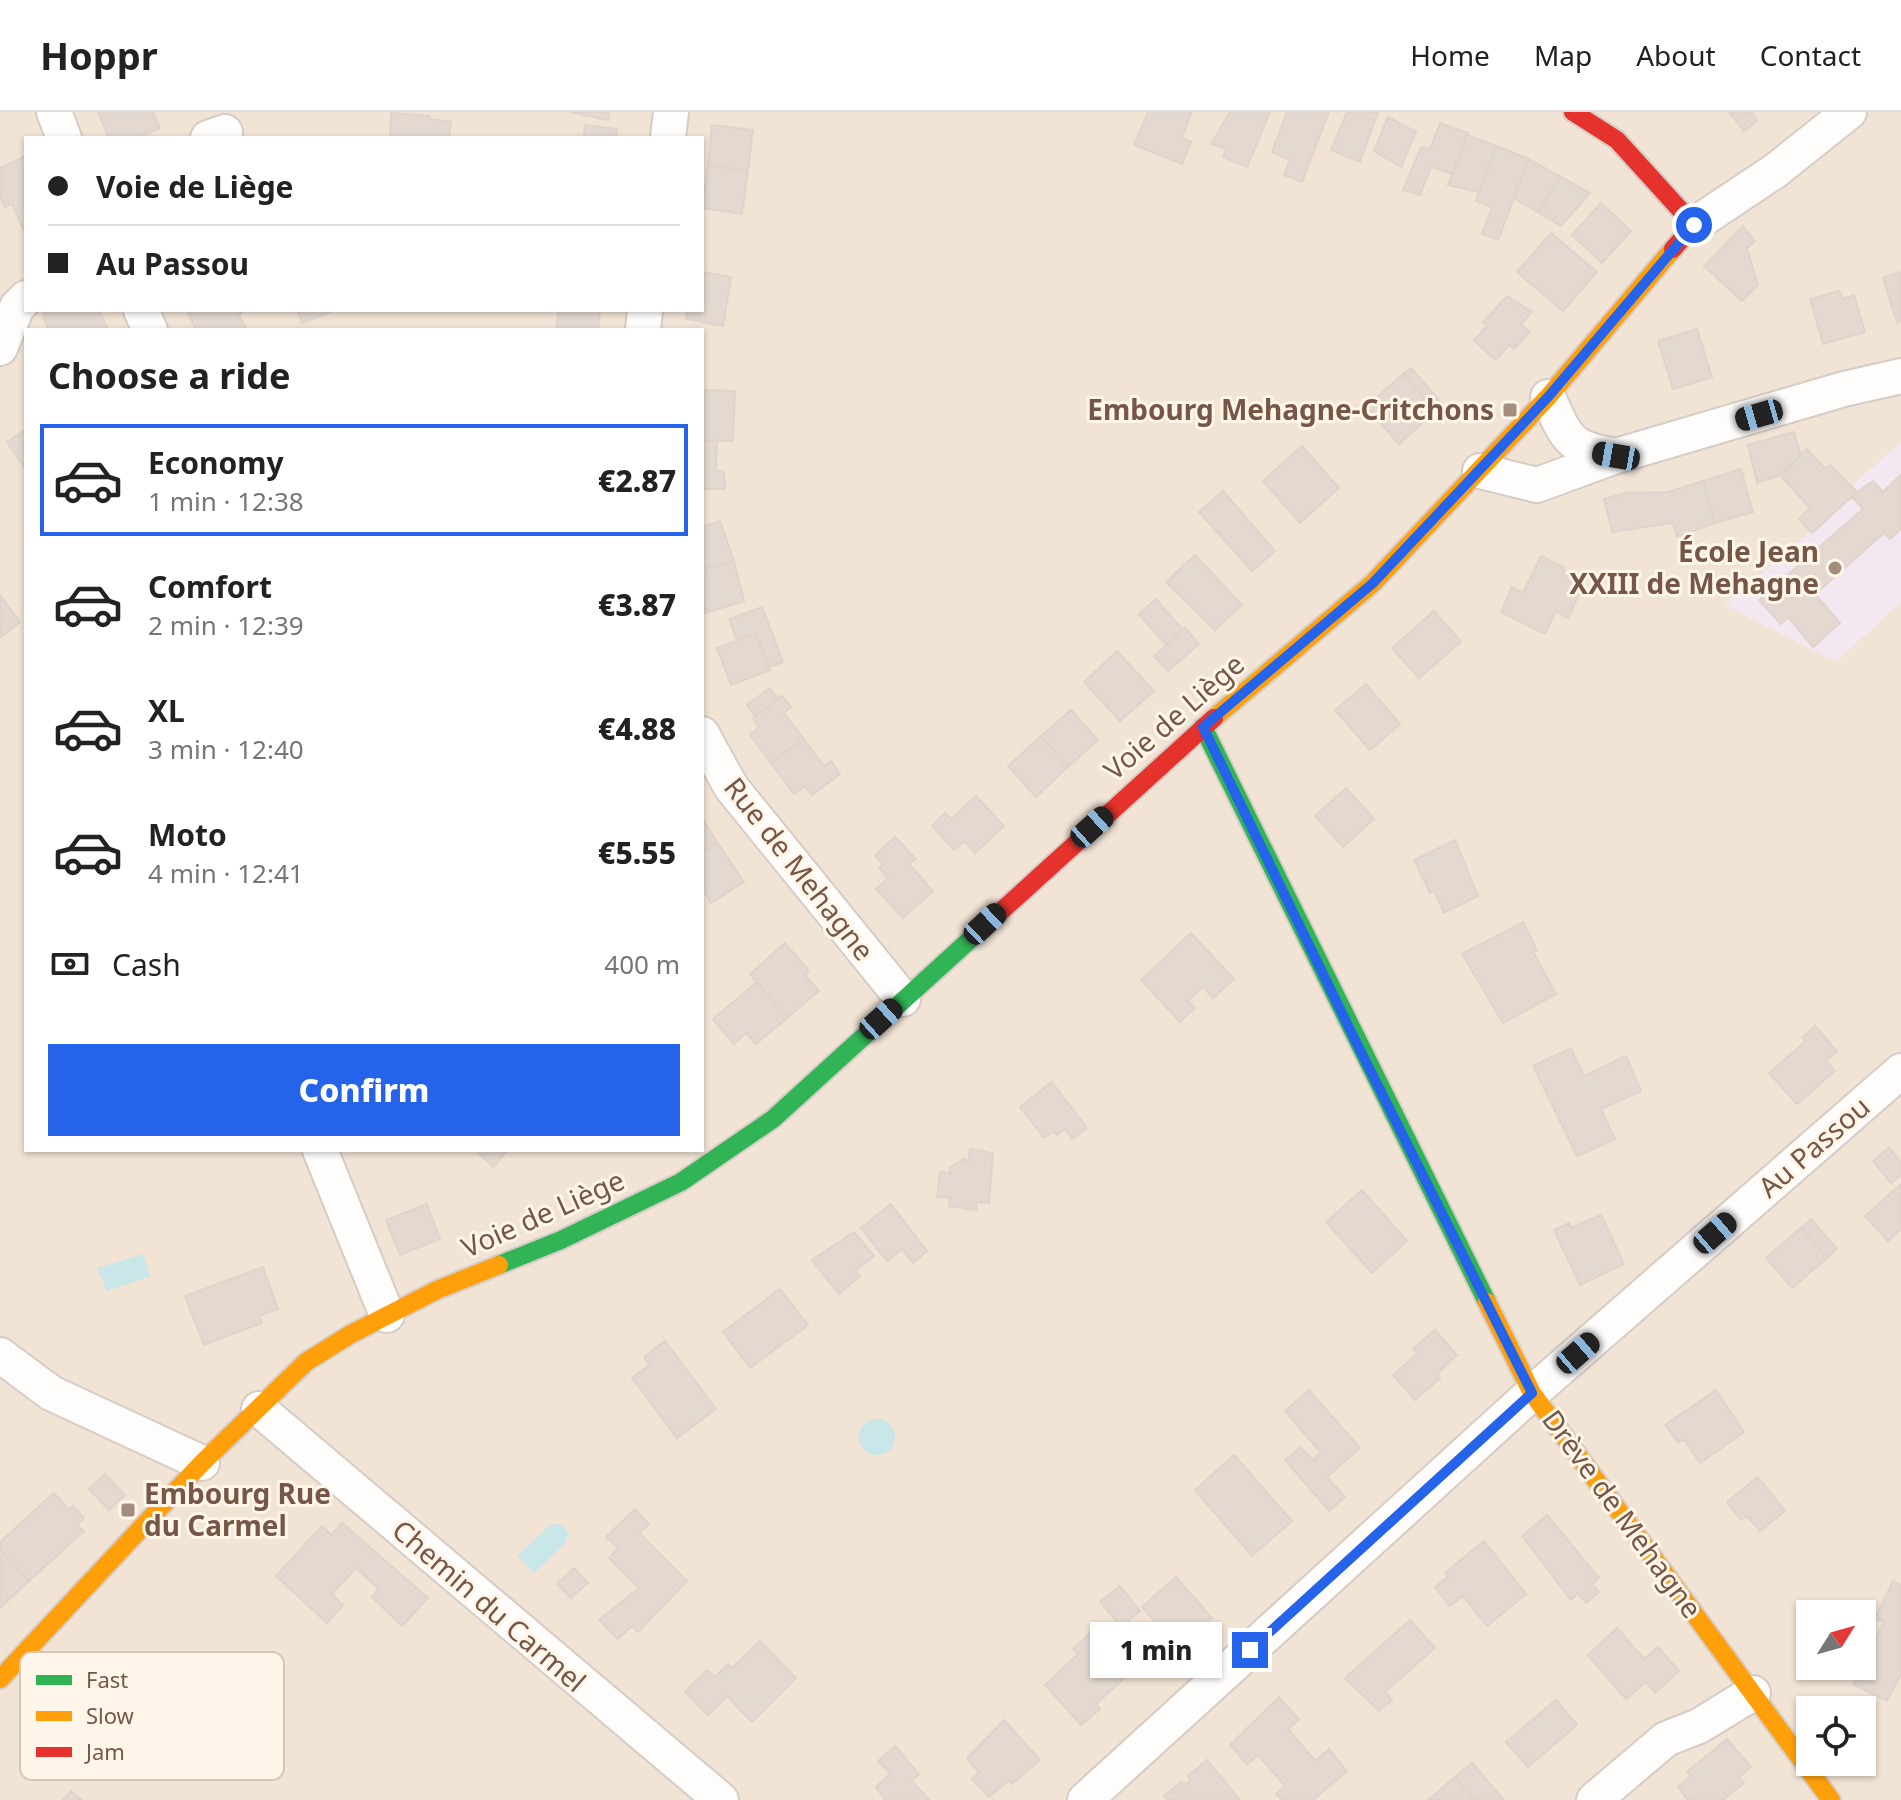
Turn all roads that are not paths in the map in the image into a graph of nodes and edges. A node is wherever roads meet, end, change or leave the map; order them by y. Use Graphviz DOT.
graph roads {
  1 [pos="54,112"];
  2 [pos="671,112"];
  3 [pos="1573,112"];
  4 [pos="1849,112"];
  5 [pos="63,136"];
  6 [pos="668,136"];
  7 [pos="1694,225"];
  8 [pos="24,300"];
  9 [pos="0,348"];
  10 [pos="1901,376"];
  11 [pos="1548,397"];
  12 [pos="1616,456"];
  13 [pos="1480,471"];
  14 [pos="1203,727"];
  15 [pos="704,738"];
  16 [pos="903,999"];
  17 [pos="1901,1071"];
  18 [pos="321,1152"];
  19 [pos="387,1315"];
  20 [pos="0,1355"];
  21 [pos="1532,1393"];
  22 [pos="259,1409"];
  23 [pos="202,1463"];
  24 [pos="25,1652"];
  25 [pos="20,1658"];
  26 [pos="0,1679"];
  27 [pos="1753,1693"];
  28 [pos="721,1800"];
  29 [pos="1085,1800"];
  30 [pos="1594,1800"];
  31 [pos="1831,1800"];
  1 -- 5 [label="street"];
  2 -- 6 [label="street"];
  3 -- 7 [label="street"];
  4 -- 7 [label="street"];
  7 -- 11 [label="street, Voie de Liège"];
  8 -- 9 [label="street"];
  10 -- 12 [label="street"];
  11 -- 12 [label="street"];
  11 -- 13 [label="street, Voie de Liège"];
  12 -- 13 [label="street"];
  13 -- 14 [label="street, Voie de Liège"];
  14 -- 16 [label="street, Voie de Liège"];
  14 -- 21 [label="street, Drève de Mehagne"];
  15 -- 16 [label="street, Rue de Mehagne"];
  16 -- 19 [label="street, Voie de Liège"];
  17 -- 21 [label="street, Au Passou"];
  18 -- 19 [label="street"];
  19 -- 22 [label="street, Voie de Liège"];
  20 -- 23 [label="street"];
  21 -- 27 [label="street, Drève de Mehagne"];
  21 -- 29 [label="street, Au Passou"];
  22 -- 23 [label="street, Voie de Liège"];
  22 -- 28 [label="street, Chemin du Carmel"];
  23 -- 24 [label="street, Voie de Liège"];
  25 -- 26 [label="street, Voie de Liège"];
  27 -- 30 [label="street"];
  27 -- 31 [label="street, Drève de Mehagne"];
}
